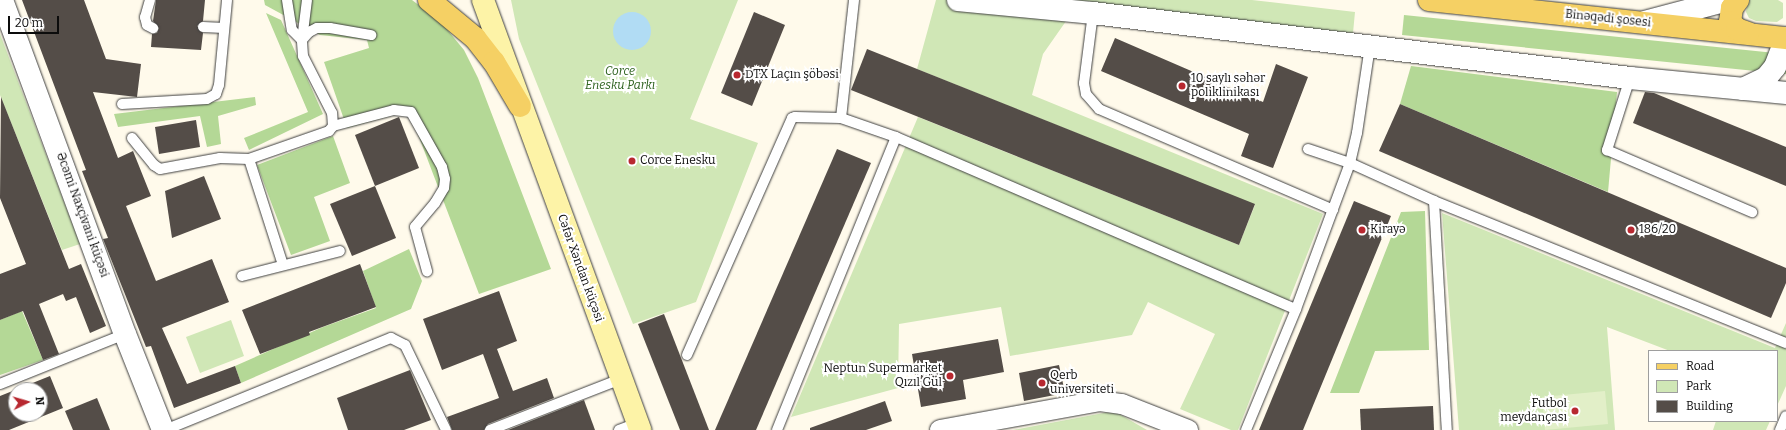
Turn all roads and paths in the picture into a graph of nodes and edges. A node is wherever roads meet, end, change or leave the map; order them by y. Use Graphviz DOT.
graph roads {
  1 [pos="2,0"];
  2 [pos="150,0"];
  3 [pos="227,0"];
  4 [pos="287,0"];
  5 [pos="307,0"];
  6 [pos="429,0"];
  7 [pos="483,0"];
  8 [pos="492,0"];
  9 [pos="854,0"];
  10 [pos="958,0"];
  11 [pos="1430,0"];
  12 [pos="1727,0"];
  13 [pos="1738,0"];
  14 [pos="1093,13"];
  15 [pos="490,23"];
  16 [pos="1642,23"];
  17 [pos="203,27"];
  18 [pos="152,28"];
  19 [pos="224,28"];
  20 [pos="1748,33"];
  21 [pos="371,35"];
  22 [pos="1786,38"];
  23 [pos="302,40"];
  24 [pos="1370,46"];
  25 [pos="1630,78"];
  26 [pos="1743,89"];
  27 [pos="1786,93"];
  28 [pos="122,104"];
  29 [pos="520,106"];
  30 [pos="841,118"];
  31 [pos="333,126"];
  32 [pos="896,137"];
  33 [pos="132,138"];
  34 [pos="1308,149"];
  35 [pos="249,159"];
  36 [pos="1350,163"];
  37 [pos="1434,201"];
  38 [pos="1333,210"];
  39 [pos="1752,212"];
  40 [pos="340,251"];
  41 [pos="283,265"];
  42 [pos="427,271"];
  43 [pos="242,276"];
  44 [pos="1296,308"];
  45 [pos="124,334"];
  46 [pos="1786,343"];
  47 [pos="687,355"];
  48 [pos="621,379"];
  49 [pos="0,384"];
  50 [pos="1786,416"];
  51 [pos="632,428"];
  52 [pos="1181,429"];
  53 [pos="164,430"];
  54 [pos="446,430"];
  55 [pos="490,430"];
  56 [pos="777,430"];
  57 [pos="940,430"];
  58 [pos="1246,430"];
  59 [pos="1447,430"];
  60 [pos="1780,430"];
  1 -- 45 [label="street, Əcəmi Naxçivani küçəsi"];
  2 -- 18 [label="lane"];
  3 -- 19 [label="lane"];
  4 -- 23 [label="lane"];
  5 -- 23 [label="lane"];
  6 -- 29 [label="main road"];
  7 -- 15 [label="main road, Cəfər Xəndan küçəsi"];
  8 -- 15 [label="main road"];
  9 -- 30 [label="lane"];
  10 -- 14 [label="street"];
  11 -- 16 [label="main road, Binəqədi şosesi"];
  12 -- 16 [label="street"];
  13 -- 20 [label="main road"];
  14 -- 24 [label="street"];
  14 -- 38 [label="lane"];
  15 -- 29 [label="main road, Cəfər Xəndan küçəsi"];
  16 -- 20 [label="main road, Binəqədi şosesi"];
  17 -- 19 [label="lane"];
  19 -- 28 [label="lane"];
  20 -- 22 [label="main road, Binəqədi şosesi"];
  21 -- 23 [label="lane"];
  22 -- 26 [label="street"];
  23 -- 31 [label="lane"];
  24 -- 25 [label="street"];
  24 -- 36 [label="lane"];
  25 -- 26 [label="street"];
  25 -- 39 [label="lane"];
  26 -- 27 [label="street"];
  29 -- 48 [label="main road, Cəfər Xəndan küçəsi"];
  30 -- 32 [label="lane"];
  30 -- 47 [label="lane"];
  31 -- 35 [label="lane"];
  31 -- 42 [label="lane"];
  32 -- 44 [label="lane"];
  32 -- 56 [label="lane"];
  33 -- 35 [label="lane"];
  34 -- 36 [label="lane"];
  35 -- 41 [label="lane"];
  36 -- 37 [label="lane"];
  36 -- 38 [label="lane"];
  37 -- 46 [label="lane"];
  37 -- 59 [label="lane"];
  38 -- 44 [label="lane"];
  40 -- 41 [label="lane"];
  41 -- 43 [label="lane"];
  44 -- 58 [label="lane"];
  45 -- 49 [label="lane"];
  45 -- 53 [label="street, Əcəmi Naxçivani küçəsi"];
  48 -- 51 [label="main road, Cəfər Xəndan küçəsi"];
  48 -- 55 [label="lane"];
  50 -- 60 [label="lane"];
  52 -- 57 [label="street"];
  53 -- 54 [label="lane"];
}
